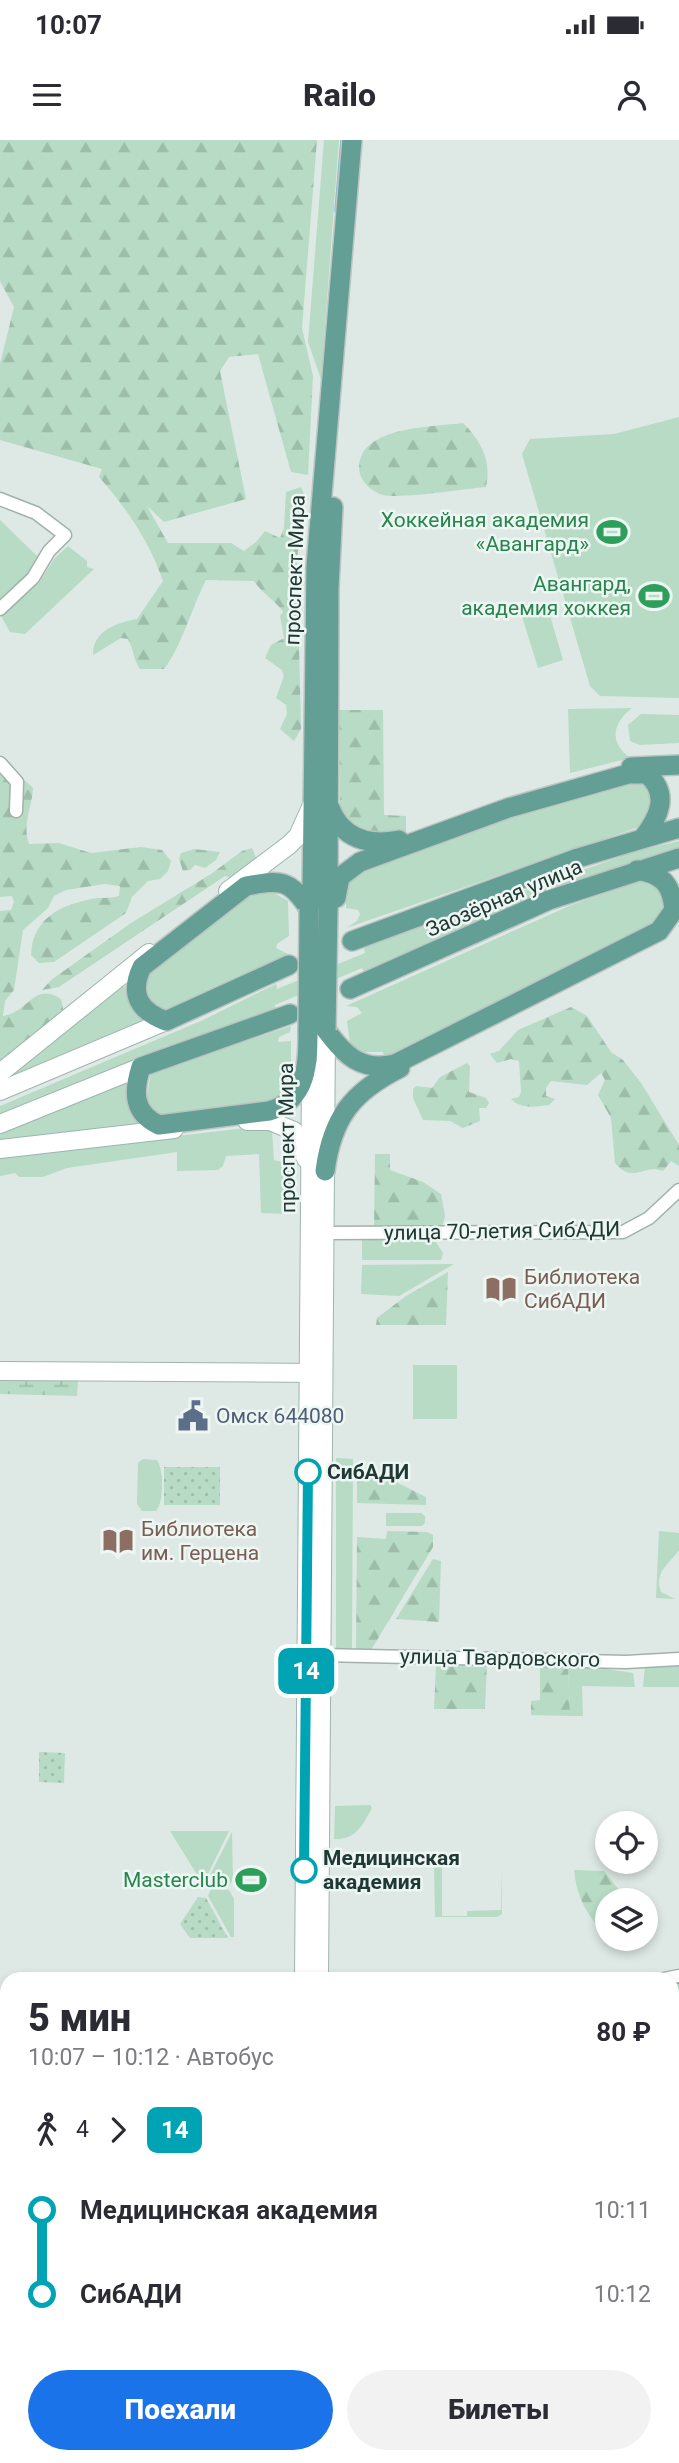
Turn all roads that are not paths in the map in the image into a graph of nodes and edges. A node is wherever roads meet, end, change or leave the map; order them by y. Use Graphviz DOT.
graph roads {
  1 [pos="352,140"];
  2 [pos="363,140"];
  3 [pos="344,297"];
  4 [pos="0,499"];
  5 [pos="0,609"];
  6 [pos="0,763"];
  7 [pos="679,765"];
  8 [pos="320,805"];
  9 [pos="16,811"];
  10 [pos="679,828"];
  11 [pos="643,838"];
  12 [pos="679,858"];
  13 [pos="637,870"];
  14 [pos="318,909"];
  15 [pos="679,929"];
  16 [pos="352,941"];
  17 [pos="289,965"];
  18 [pos="350,989"];
  19 [pos="290,1014"];
  20 [pos="166,1021"];
  21 [pos="317,1030"];
  22 [pos="308,1065"];
  23 [pos="141,1067"];
  24 [pos="0,1073"];
  25 [pos="0,1091"];
  26 [pos="0,1124"];
  27 [pos="0,1149"];
  28 [pos="317,1172"];
  29 [pos="679,1190"];
  30 [pos="318,1233"];
  31 [pos="0,1371"];
  32 [pos="316,1373"];
  33 [pos="321,1655"];
  34 [pos="679,1658"];
  35 [pos="304,1972"];
  36 [pos="319,1972"];
  1 -- 3 [label="main road"];
  2 -- 3 [label="main road"];
  3 -- 8 [label="main road, проспект Мира"];
  4 -- 5 [label="street"];
  6 -- 9 [label="street"];
  7 -- 8 [label="main road"];
  8 -- 14 [label="main road, проспект Мира"];
  8 -- 24 [label="main road"];
  10 -- 11 [label="main road, Заозёрная улица"];
  11 -- 14 [label="main road"];
  11 -- 16 [label="main road, Заозёрная улица"];
  12 -- 13 [label="main road, Заозёрная улица"];
  13 -- 18 [label="main road, Заозёрная улица"];
  13 -- 21 [label="main road"];
  14 -- 20 [label="main road"];
  14 -- 21 [label="main road, проспект Мира, bridge"];
  15 -- 28 [label="main road"];
  17 -- 20 [label="main road"];
  19 -- 23 [label="main road"];
  20 -- 25 [label="main road"];
  21 -- 22 [label="main road, проспект Мира"];
  21 -- 28 [label="main road, проспект Мира"];
  22 -- 23 [label="main road"];
  22 -- 28 [label="main road, проспект Мира"];
  23 -- 26 [label="main road"];
  27 -- 28 [label="main road"];
  28 -- 30 [label="main road, проспект Мира"];
  29 -- 30 [label="street, улица 70-летия СибАДИ"];
  30 -- 32 [label="main road, проспект Мира"];
  31 -- 32 [label="main road"];
  32 -- 33 [label="main road, проспект Мира"];
  32 -- 35 [label="main road, проспект Мира"];
  33 -- 34 [label="street, улица Твардовского"];
  33 -- 36 [label="main road, проспект Мира"];
}
